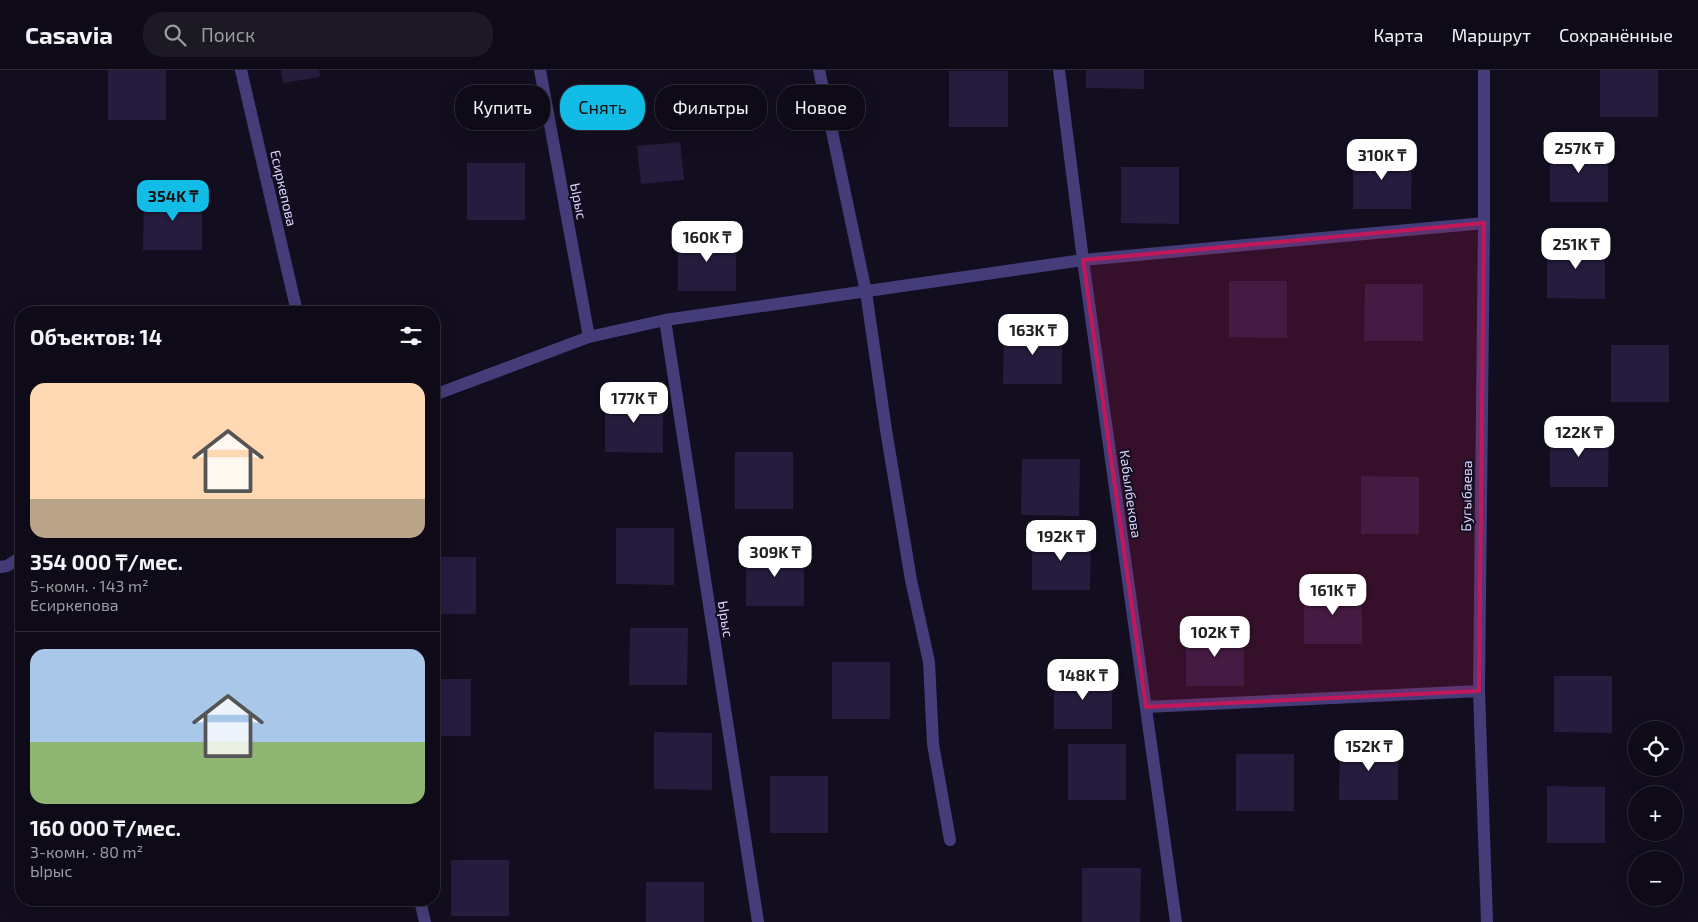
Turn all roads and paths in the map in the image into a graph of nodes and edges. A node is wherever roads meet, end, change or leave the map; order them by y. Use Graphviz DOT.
graph roads {
  1 [pos="241,70"];
  2 [pos="540,70"];
  3 [pos="819,70"];
  4 [pos="1060,70"];
  5 [pos="1484,70"];
  6 [pos="1484,223"];
  7 [pos="1083,260"];
  8 [pos="866,292"];
  9 [pos="296,306"];
  10 [pos="666,320"];
  11 [pos="589,336"];
  12 [pos="440,393"];
  13 [pos="15,561"];
  14 [pos="0,566"];
  15 [pos="1479,691"];
  16 [pos="1146,707"];
  17 [pos="950,840"];
  18 [pos="421,906"];
  19 [pos="425,922"];
  20 [pos="758,922"];
  21 [pos="1176,922"];
  22 [pos="1487,922"];
  1 -- 9 [label="street, Есиркепова"];
  2 -- 11 [label="street, Ырыс"];
  3 -- 8 [label="street"];
  4 -- 7 [label="street, Кабылбекова"];
  5 -- 6 [label="street, Бугыбаева"];
  6 -- 7 [label="street"];
  6 -- 15 [label="street, Бугыбаева"];
  7 -- 8 [label="street"];
  7 -- 16 [label="street, Кабылбекова"];
  8 -- 10 [label="street"];
  8 -- 17 [label="street"];
  10 -- 11 [label="street"];
  10 -- 20 [label="street, Ырыс"];
  11 -- 12 [label="street"];
  13 -- 14 [label="street"];
  15 -- 16 [label="street"];
  15 -- 22 [label="street, Бугыбаева"];
  16 -- 21 [label="street, Кабылбекова"];
  18 -- 19 [label="street"];
}
